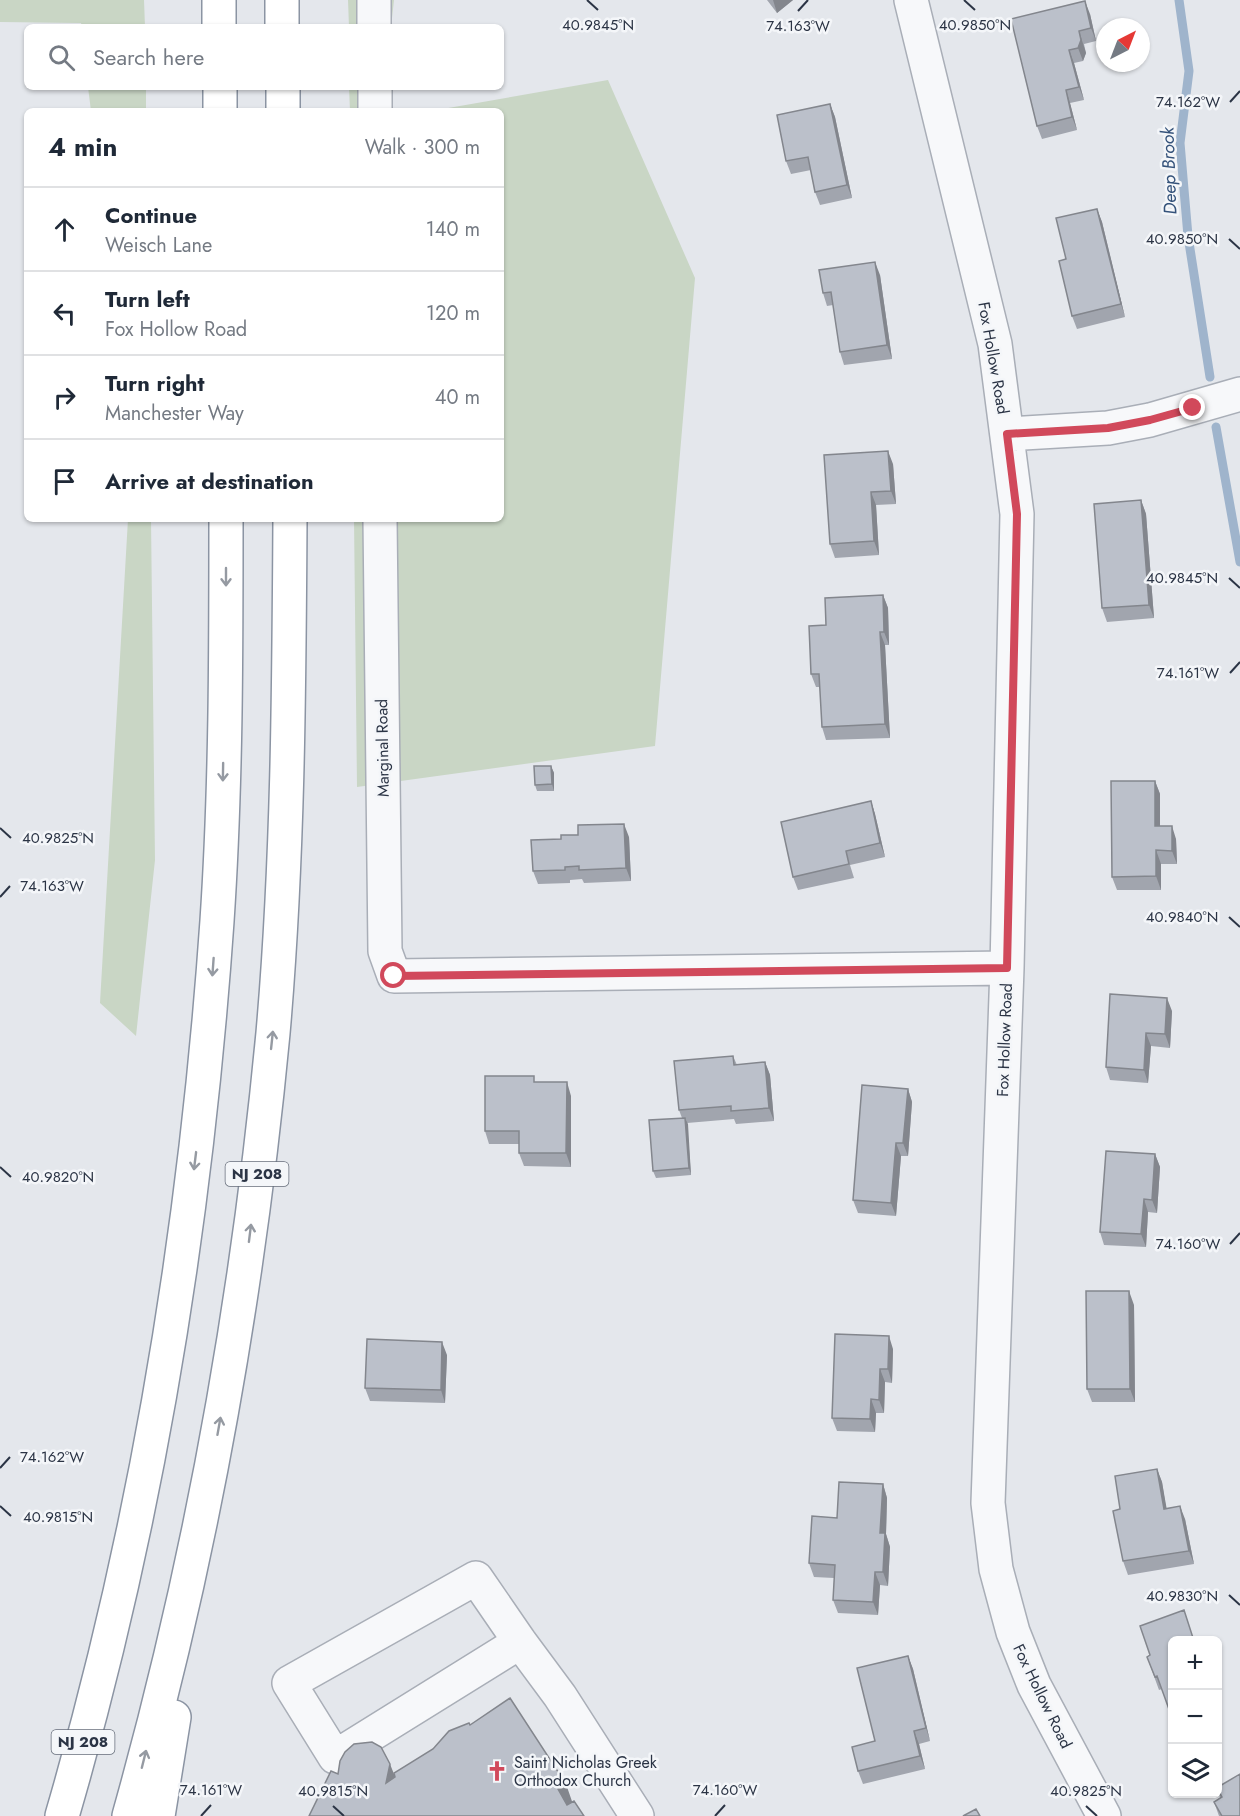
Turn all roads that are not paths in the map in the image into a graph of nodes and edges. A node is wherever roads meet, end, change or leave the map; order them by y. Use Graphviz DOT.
graph roads {
  1 [pos="219,0"];
  2 [pos="282,0"];
  3 [pos="374,0"];
  4 [pos="911,0"];
  5 [pos="219,24"];
  6 [pos="282,24"];
  7 [pos="374,24"];
  8 [pos="220,90"];
  9 [pos="283,90"];
  10 [pos="375,90"];
  11 [pos="220,108"];
  12 [pos="284,108"];
  13 [pos="375,108"];
  14 [pos="1240,394"];
  15 [pos="1007,434"];
  16 [pos="226,522"];
  17 [pos="290,522"];
  18 [pos="380,522"];
  19 [pos="1007,968"];
  20 [pos="211,1472"];
  21 [pos="520,1642"];
  22 [pos="103,1667"];
  23 [pos="47,1816"];
  24 [pos="62,1816"];
  25 [pos="129,1816"];
  26 [pos="158,1816"];
  27 [pos="637,1816"];
  28 [pos="1104,1816"];
  1 -- 5 [label="highway"];
  2 -- 6 [label="highway"];
  3 -- 7 [label="street"];
  4 -- 15 [label="street, Fox Hollow Road"];
  8 -- 11 [label="highway"];
  9 -- 12 [label="highway"];
  10 -- 13 [label="street"];
  14 -- 15 [label="street"];
  15 -- 19 [label="street, Fox Hollow Road"];
  16 -- 22 [label="highway, NJ 208, one-way"];
  20 -- 17 [label="highway, NJ 208, one-way"];
  18 -- 19 [label="street, Marginal Road"];
  19 -- 28 [label="street, Fox Hollow Road"];
  25 -- 20 [label="highway, NJ 208, one-way"];
  20 -- 26 [label="highway"];
  21 -- 21 [label="street"];
  21 -- 27 [label="street"];
  22 -- 23 [label="street"];
  22 -- 24 [label="highway, NJ 208"];
}
